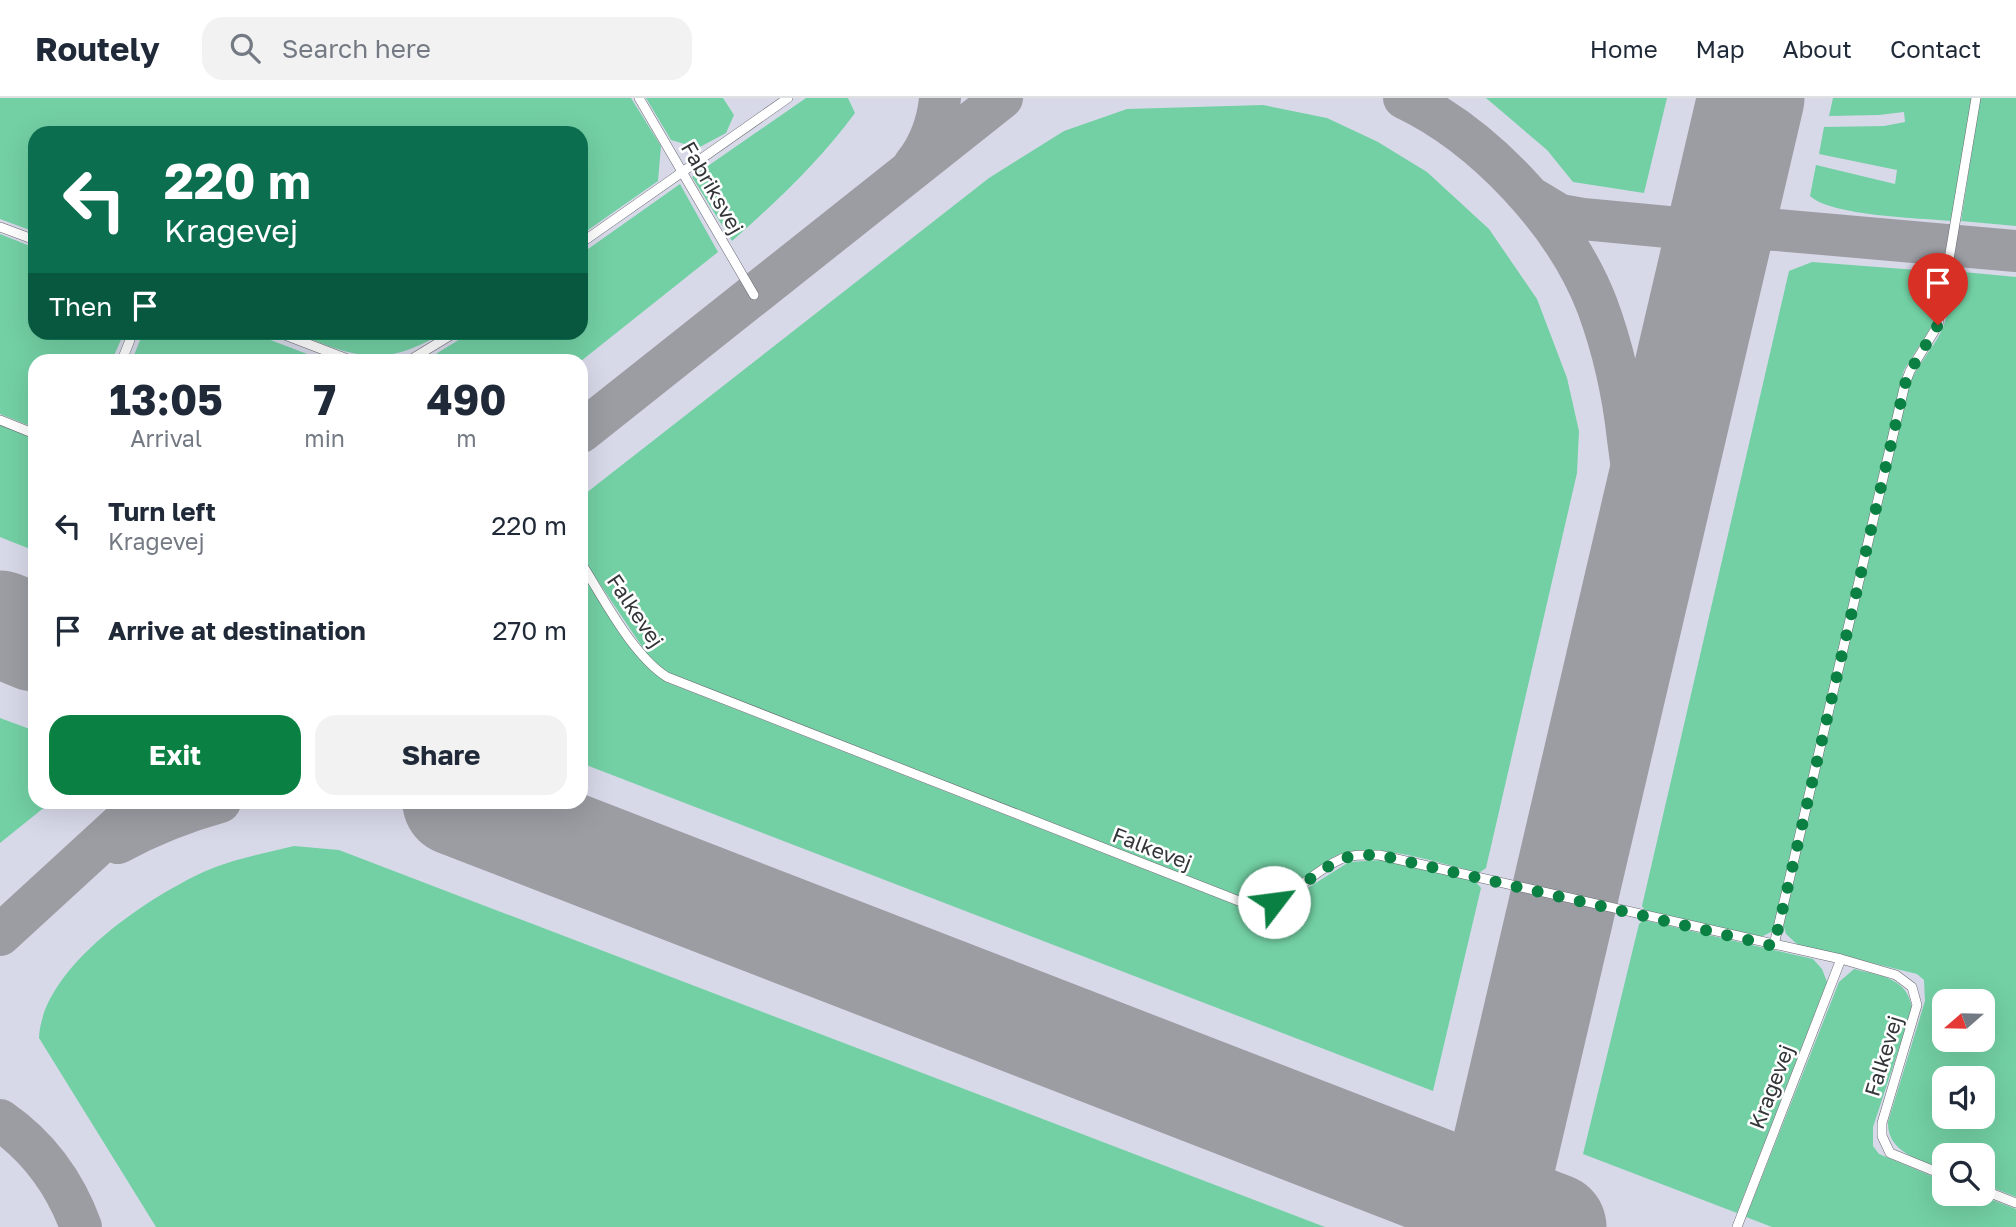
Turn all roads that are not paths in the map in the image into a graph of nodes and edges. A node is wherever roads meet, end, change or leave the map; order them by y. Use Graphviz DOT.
graph roads {
  1 [pos="639,98"];
  2 [pos="788,98"];
  3 [pos="1976,98"];
  4 [pos="683,171"];
  5 [pos="0,227"];
  6 [pos="28,237"];
  7 [pos="588,238"];
  8 [pos="754,295"];
  9 [pos="130,340"];
  10 [pos="298,340"];
  11 [pos="443,340"];
  12 [pos="124,354"];
  13 [pos="334,354"];
  14 [pos="420,354"];
  15 [pos="0,420"];
  16 [pos="28,431"];
  17 [pos="588,573"];
  18 [pos="1774,946"];
  19 [pos="1840,960"];
  20 [pos="1932,1170"];
  21 [pos="1995,1195"];
  22 [pos="2016,1203"];
  23 [pos="1737,1227"];
  1 -- 4 [label="lane, Fabriksvej"];
  2 -- 4 [label="lane"];
  3 -- 18 [label="lane"];
  4 -- 7 [label="lane"];
  4 -- 8 [label="lane, Fabriksvej"];
  5 -- 6 [label="lane"];
  9 -- 12 [label="lane"];
  10 -- 13 [label="lane"];
  11 -- 14 [label="lane"];
  15 -- 16 [label="lane"];
  17 -- 18 [label="lane, Falkevej"];
  18 -- 19 [label="lane, Falkevej"];
  19 -- 20 [label="lane, Falkevej"];
  19 -- 23 [label="lane, Kragevej"];
  21 -- 22 [label="lane"];
}
